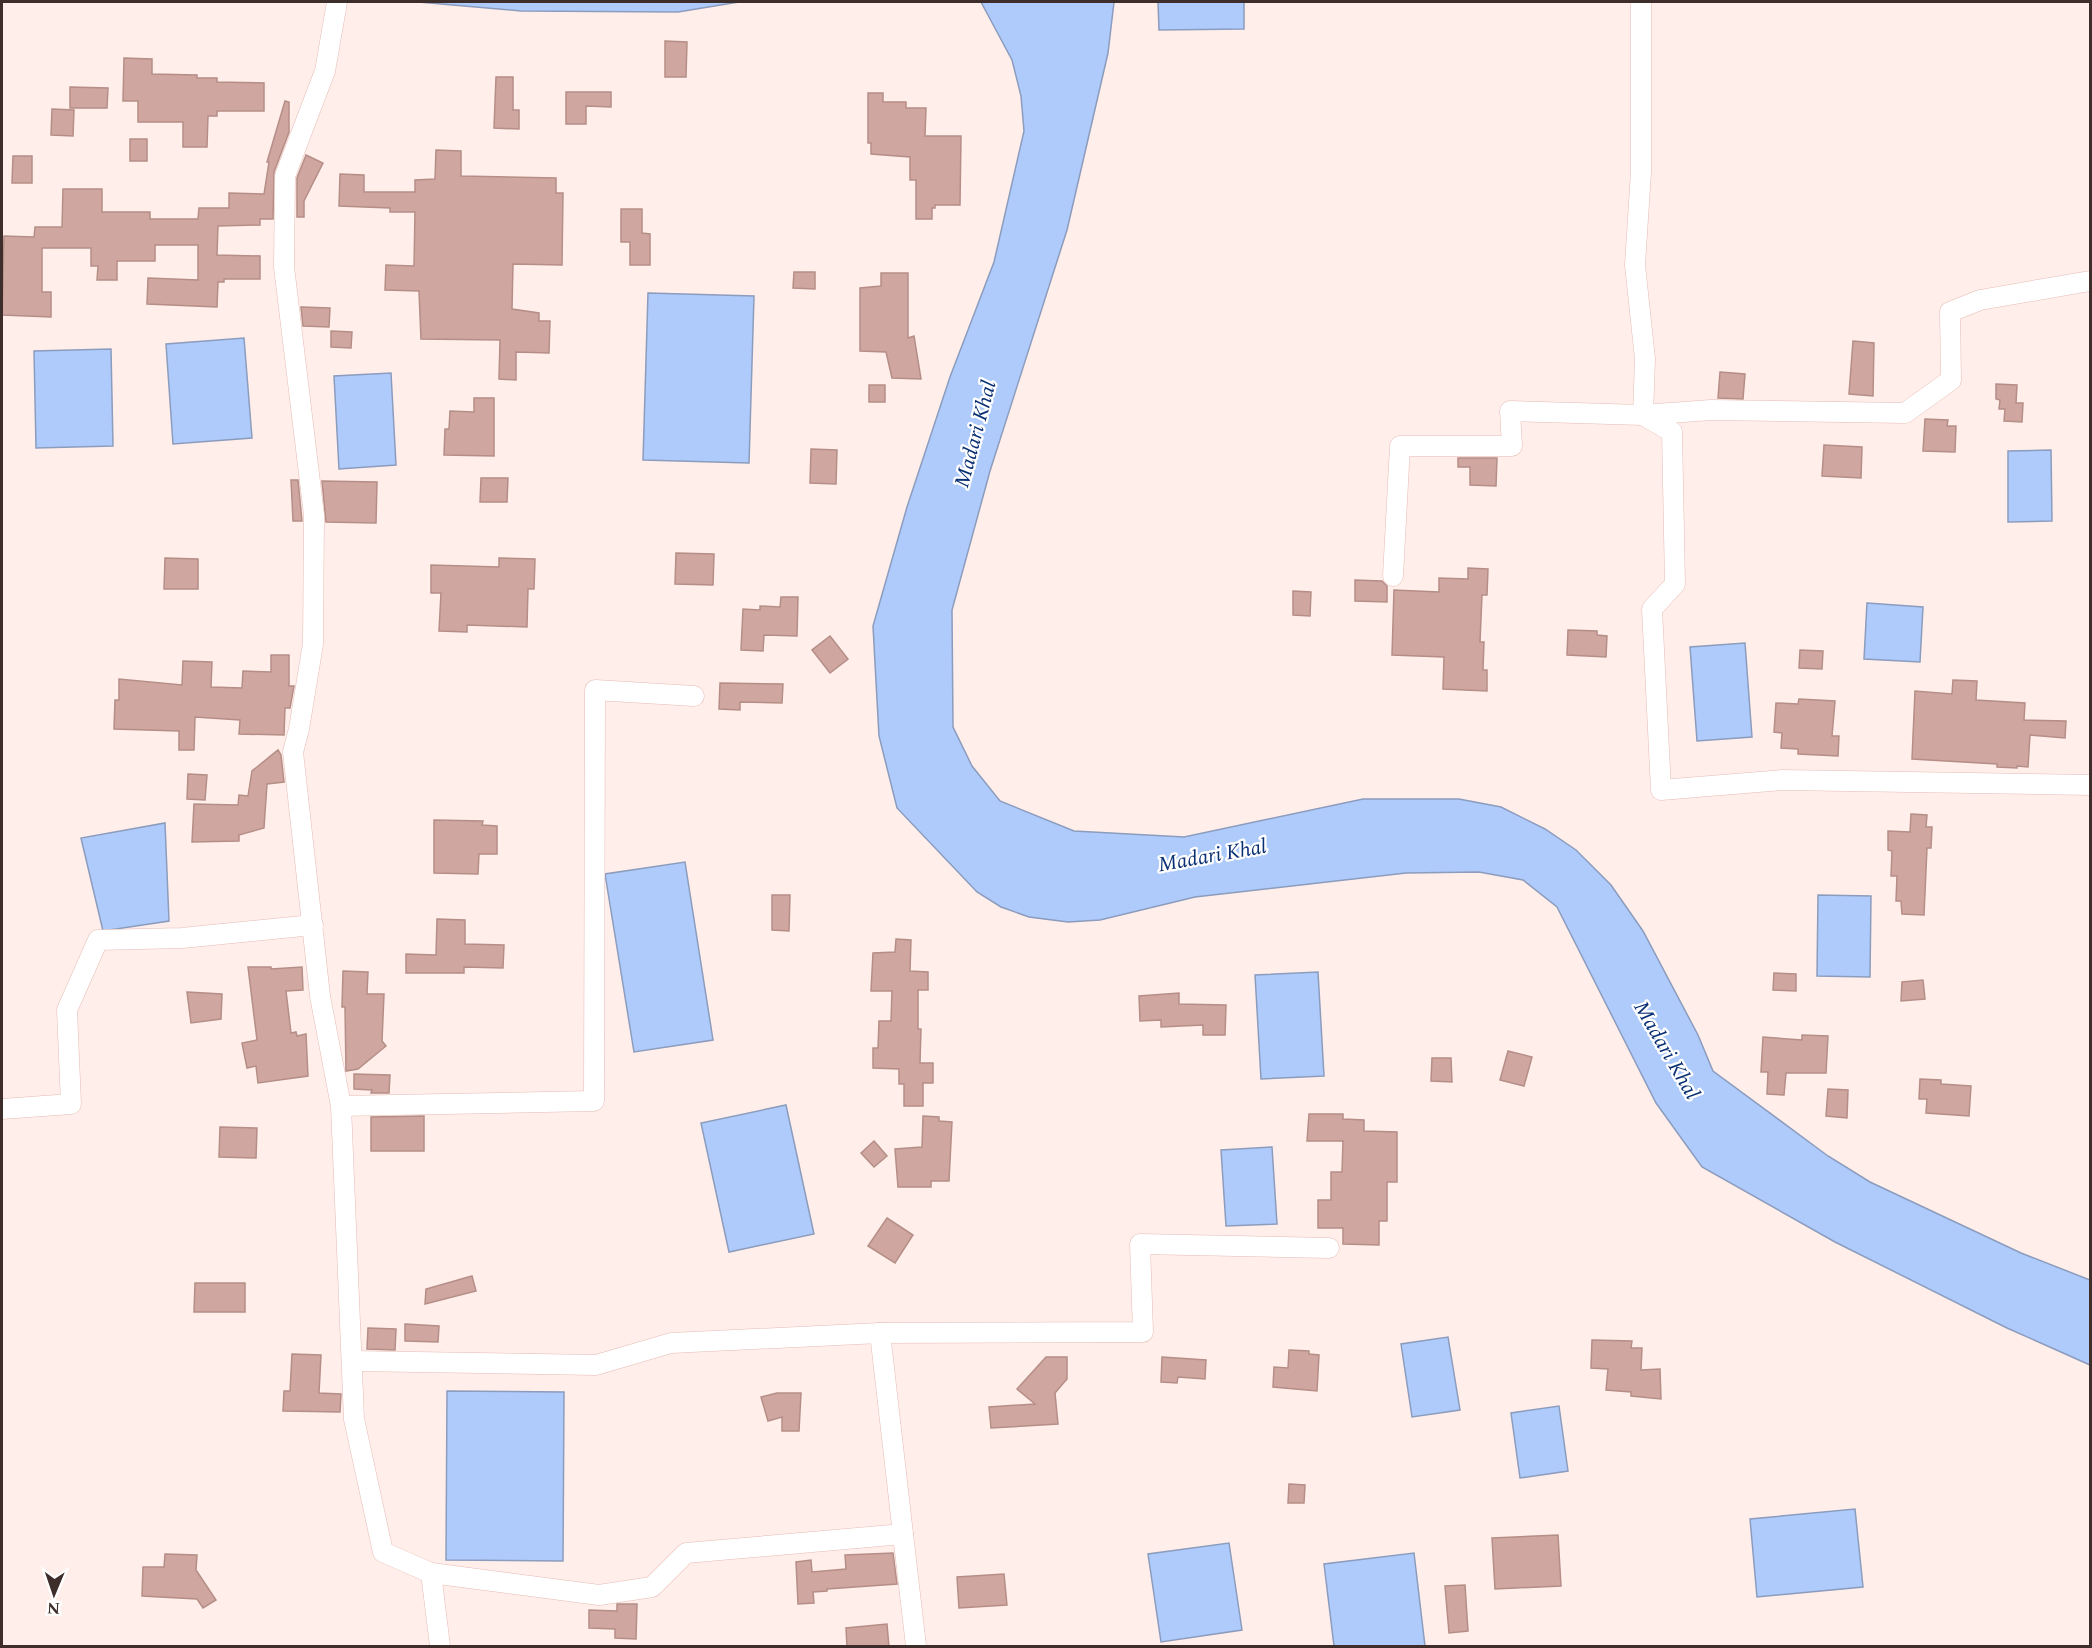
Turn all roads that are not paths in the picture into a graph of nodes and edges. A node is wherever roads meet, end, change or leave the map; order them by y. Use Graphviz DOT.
graph roads {
  1 [pos="337,2"];
  2 [pos="1641,2"];
  3 [pos="2091,281"];
  4 [pos="1643,414"];
  5 [pos="1393,576"];
  6 [pos="694,696"];
  7 [pos="2091,785"];
  8 [pos="312,925"];
  9 [pos="341,1106"];
  10 [pos="2,1108"];
  11 [pos="1329,1248"];
  12 [pos="880,1333"];
  13 [pos="352,1361"];
  14 [pos="903,1533"];
  15 [pos="431,1574"];
  16 [pos="440,1647"];
  17 [pos="916,1647"];
  1 -- 8 [label="street"];
  2 -- 4 [label="street"];
  3 -- 4 [label="street"];
  4 -- 5 [label="street"];
  4 -- 7 [label="street"];
  6 -- 9 [label="street"];
  8 -- 9 [label="street"];
  8 -- 10 [label="street"];
  9 -- 13 [label="street"];
  11 -- 12 [label="street"];
  12 -- 13 [label="street"];
  12 -- 14 [label="street"];
  13 -- 15 [label="street"];
  14 -- 15 [label="street"];
  14 -- 17 [label="street"];
  15 -- 16 [label="street"];
}
